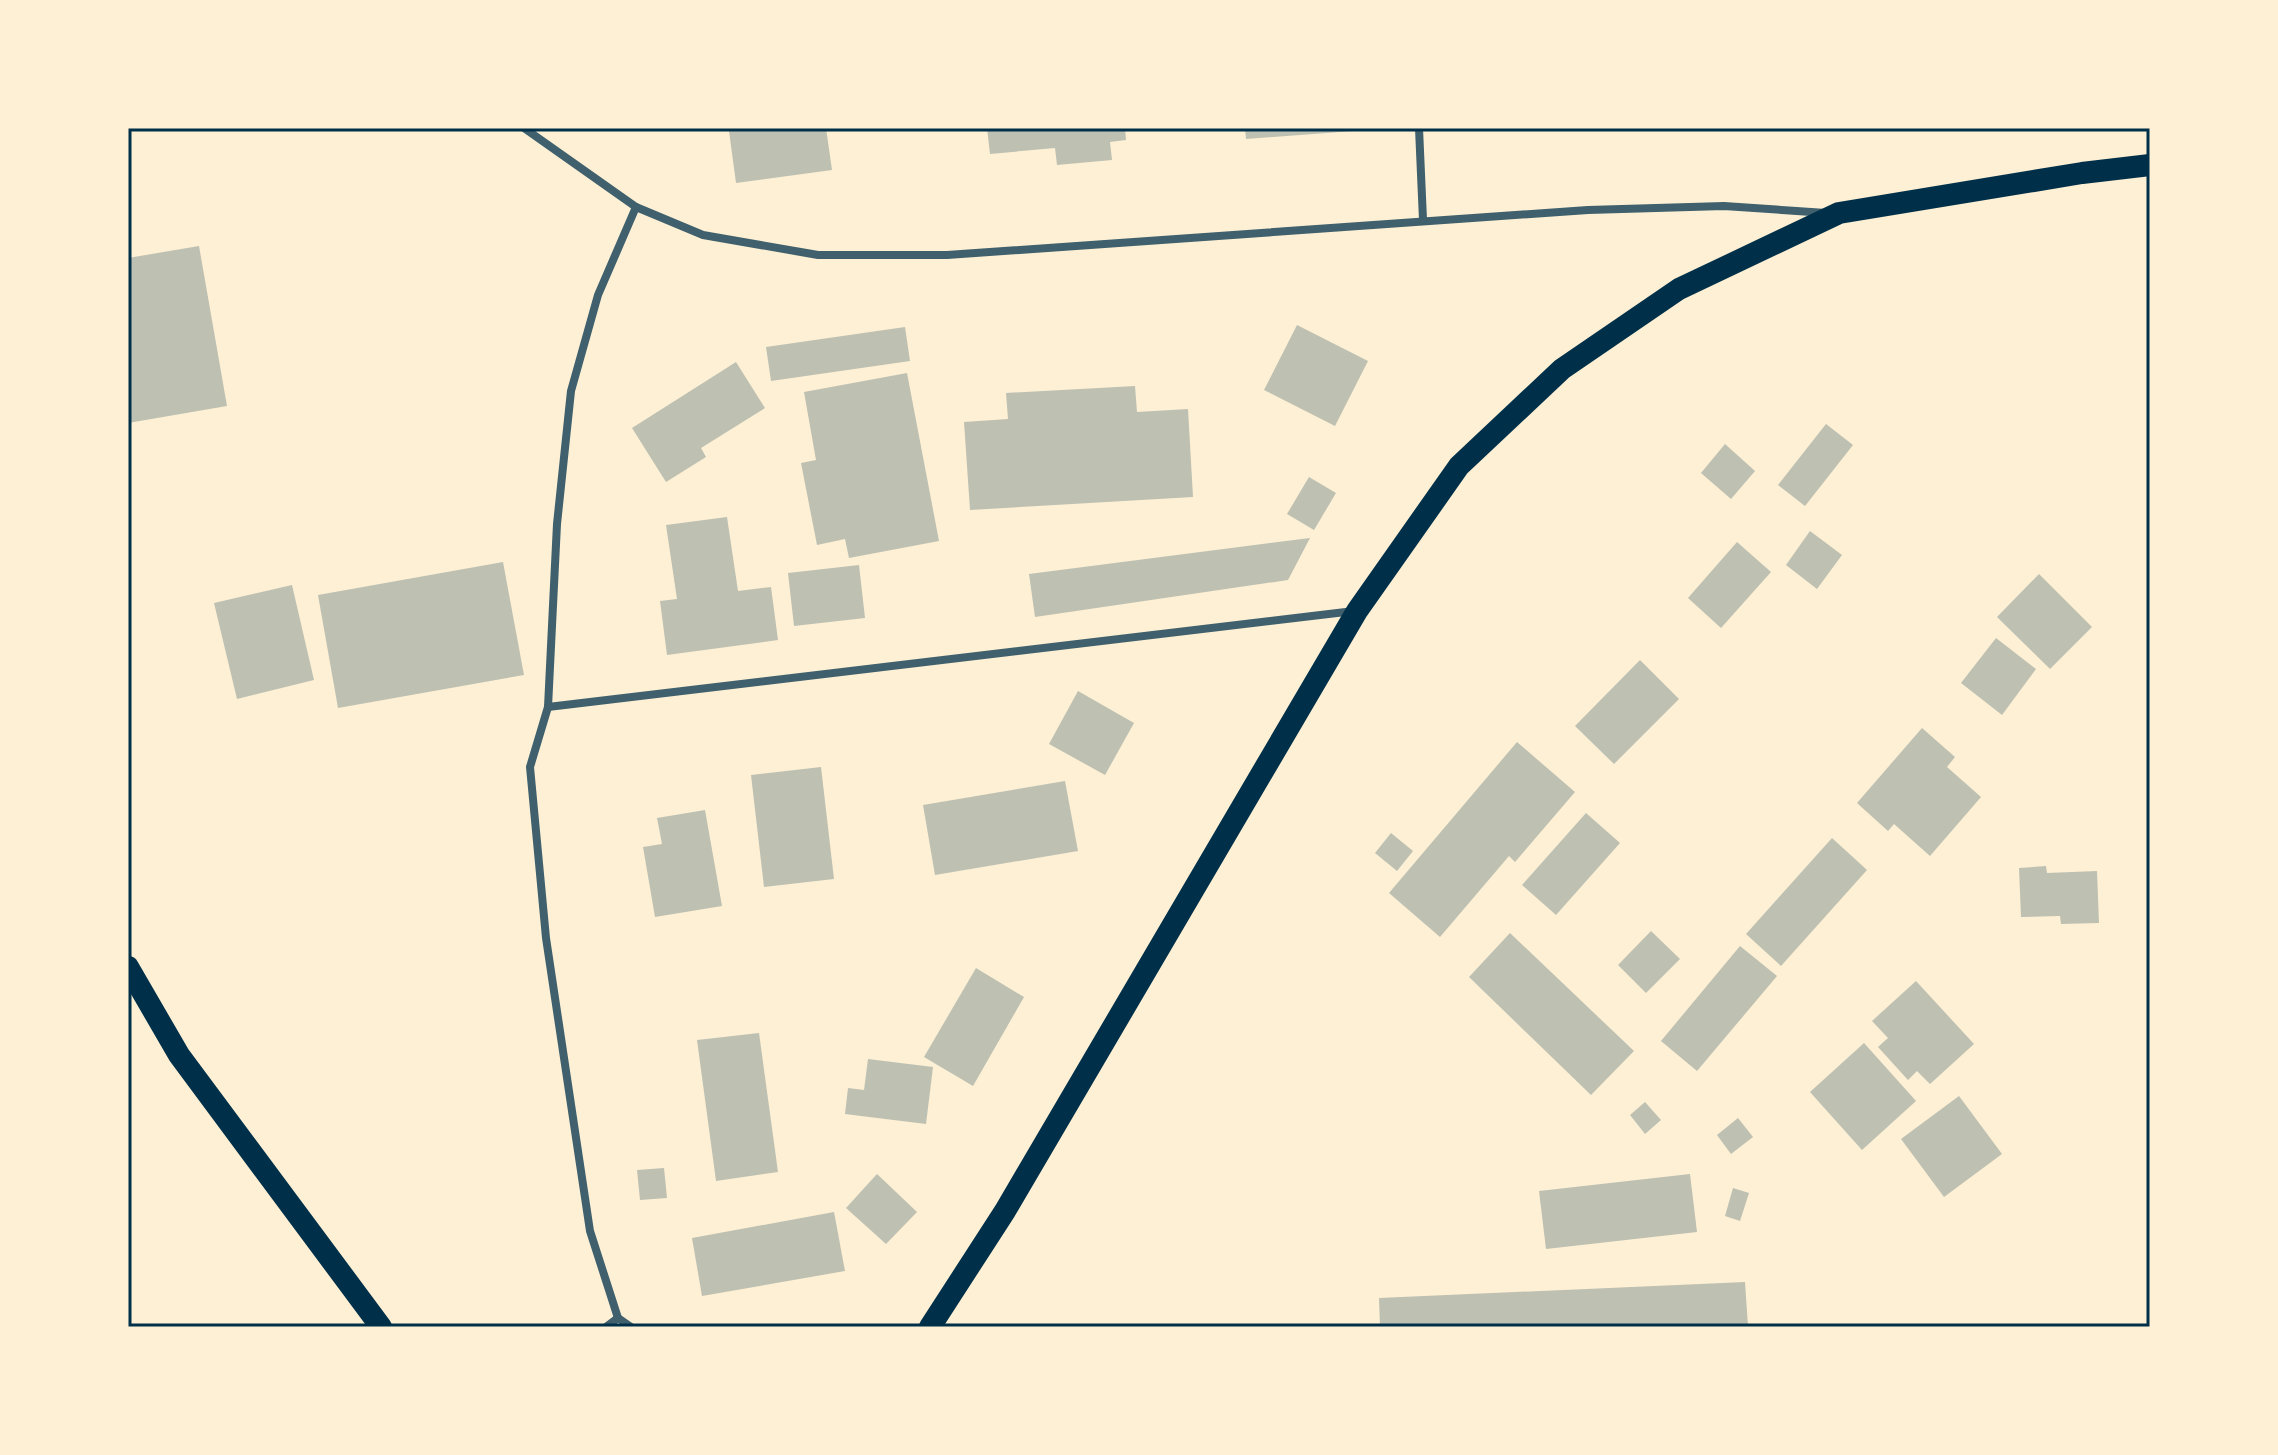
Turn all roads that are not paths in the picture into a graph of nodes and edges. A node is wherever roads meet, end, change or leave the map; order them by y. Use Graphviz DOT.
graph roads {
  1 [pos="524,128"];
  2 [pos="1419,128"];
  3 [pos="2150,165"];
  4 [pos="636,207"];
  5 [pos="1839,213"];
  6 [pos="1423,220"];
  7 [pos="1357,611"];
  8 [pos="548,707"];
  9 [pos="128,967"];
  10 [pos="618,1318"];
  11 [pos="381,1327"];
  12 [pos="606,1327"];
  13 [pos="631,1327"];
  14 [pos="930,1327"];
  1 -- 4 [label="street"];
  2 -- 6 [label="street"];
  3 -- 5 [label="highway"];
  4 -- 6 [label="street"];
  4 -- 8 [label="street"];
  5 -- 6 [label="street"];
  5 -- 7 [label="highway"];
  7 -- 8 [label="street"];
  7 -- 14 [label="highway"];
  8 -- 10 [label="street"];
  9 -- 11 [label="highway"];
  10 -- 12 [label="street"];
  10 -- 13 [label="street"];
}
